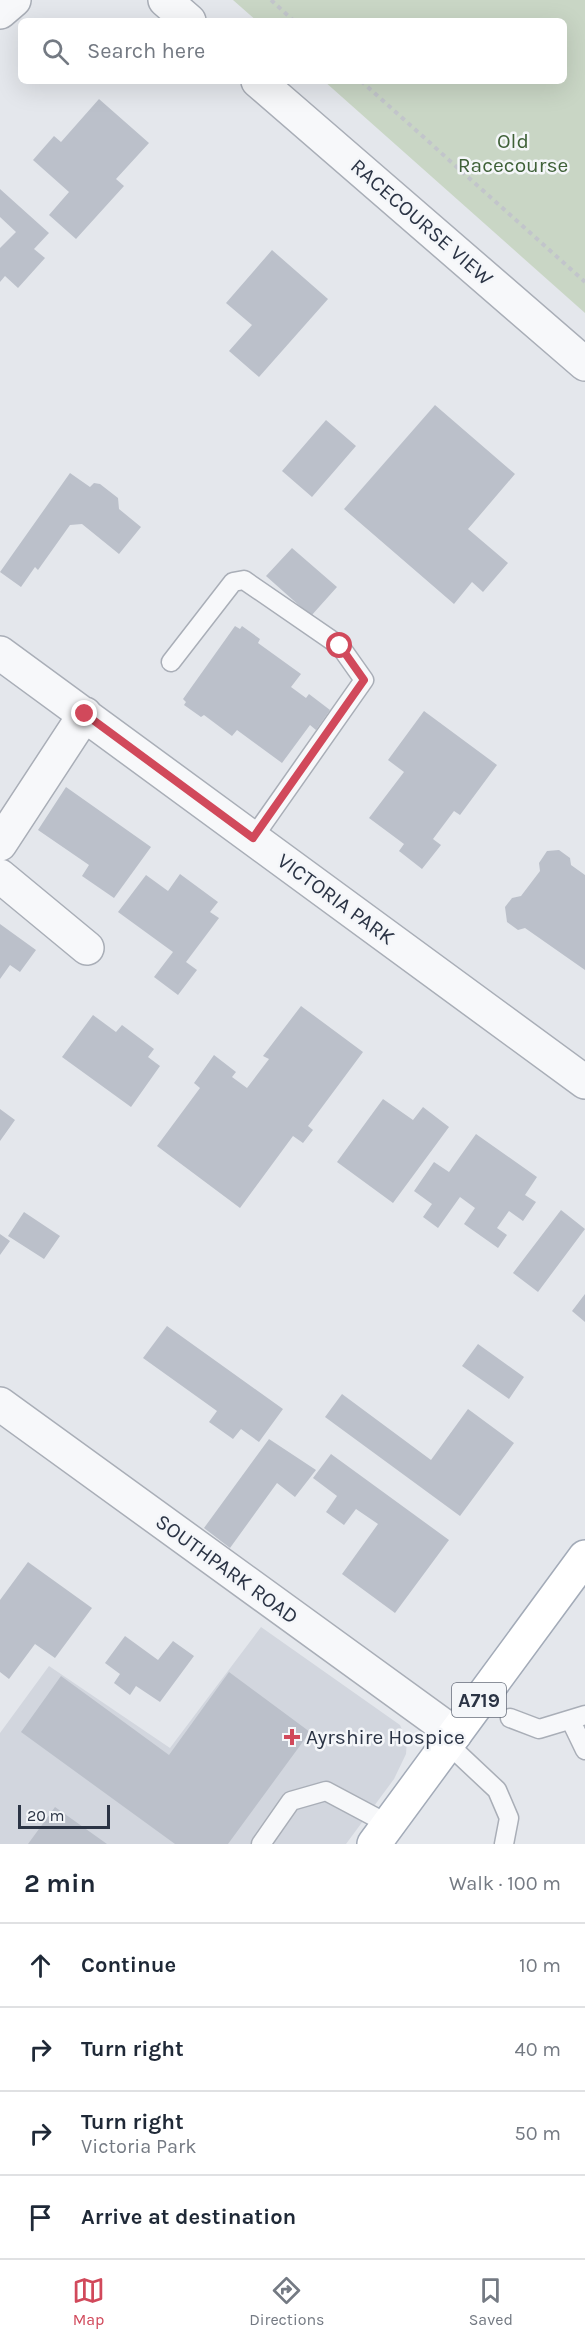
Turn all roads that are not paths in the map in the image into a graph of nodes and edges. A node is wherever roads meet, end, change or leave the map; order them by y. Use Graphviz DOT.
graph roads {
  1 [pos="14,0"];
  2 [pos="165,0"];
  3 [pos="0,12"];
  4 [pos="186,18"];
  5 [pos="261,84"];
  6 [pos="585,364"];
  7 [pos="0,653"];
  8 [pos="171,662"];
  9 [pos="85,714"];
  10 [pos="253,838"];
  11 [pos="0,844"];
  12 [pos="0,876"];
  13 [pos="87,948"];
  14 [pos="585,1082"];
  15 [pos="0,1404"];
  16 [pos="585,1557"];
  17 [pos="510,1718"];
  18 [pos="578,1718"];
  19 [pos="451,1739"];
  20 [pos="585,1750"];
  21 [pos="381,1834"];
  22 [pos="261,1844"];
  23 [pos="504,1844"];
  1 -- 3 [label="street"];
  2 -- 4 [label="street"];
  5 -- 6 [label="street, RACECOURSE VIEW"];
  7 -- 9 [label="street, VICTORIA PARK"];
  8 -- 10 [label="lane"];
  9 -- 10 [label="street, VICTORIA PARK"];
  9 -- 11 [label="street"];
  10 -- 14 [label="street, VICTORIA PARK"];
  12 -- 13 [label="street"];
  15 -- 19 [label="street, SOUTHPARK ROAD"];
  16 -- 19 [label="main road, A719"];
  17 -- 18 [label="lane"];
  18 -- 20 [label="lane"];
  19 -- 21 [label="main road, A719"];
  19 -- 23 [label="lane"];
  21 -- 22 [label="lane"];
}
